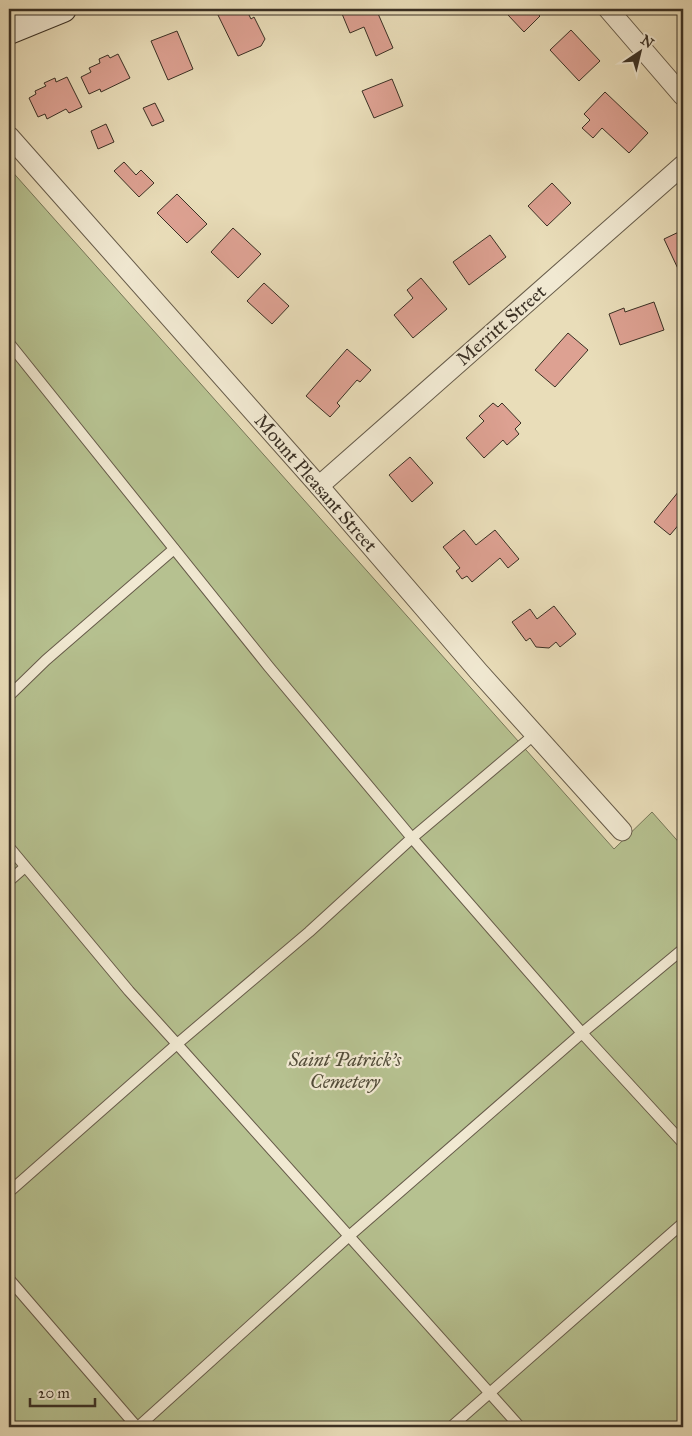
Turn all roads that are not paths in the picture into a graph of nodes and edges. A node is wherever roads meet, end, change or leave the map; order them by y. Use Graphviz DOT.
graph roads {
  1 [pos="63,9"];
  2 [pos="608,9"];
  3 [pos="9,31"];
  4 [pos="683,96"];
  5 [pos="9,136"];
  6 [pos="683,165"];
  7 [pos="10,348"];
  8 [pos="319,486"];
  9 [pos="174,549"];
  10 [pos="9,696"];
  11 [pos="535,734"];
  12 [pos="622,830"];
  13 [pos="412,838"];
  14 [pos="9,847"];
  15 [pos="25,866"];
  16 [pos="9,881"];
  17 [pos="683,949"];
  18 [pos="582,1034"];
  19 [pos="177,1044"];
  20 [pos="683,1143"];
  21 [pos="9,1192"];
  22 [pos="683,1224"];
  23 [pos="348,1237"];
  24 [pos="9,1280"];
  25 [pos="488,1393"];
  26 [pos="136,1427"];
  27 [pos="451,1427"];
  28 [pos="520,1427"];
  1 -- 3 [label="main road"];
  2 -- 4 [label="street"];
  5 -- 8 [label="street, Mount Pleasant Street"];
  6 -- 8 [label="street, Merritt Street"];
  7 -- 9 [label="lane"];
  8 -- 11 [label="street, Mount Pleasant Street"];
  9 -- 10 [label="lane"];
  9 -- 13 [label="lane"];
  11 -- 12 [label="street, Mount Pleasant Street"];
  11 -- 13 [label="lane"];
  13 -- 18 [label="lane"];
  13 -- 19 [label="lane"];
  14 -- 15 [label="lane"];
  15 -- 16 [label="lane"];
  15 -- 19 [label="lane"];
  17 -- 18 [label="lane"];
  18 -- 20 [label="lane"];
  18 -- 23 [label="lane"];
  19 -- 21 [label="lane"];
  19 -- 23 [label="lane"];
  22 -- 25 [label="lane"];
  23 -- 25 [label="lane"];
  23 -- 26 [label="lane"];
  24 -- 26 [label="lane"];
  25 -- 27 [label="lane"];
  25 -- 28 [label="lane"];
}
